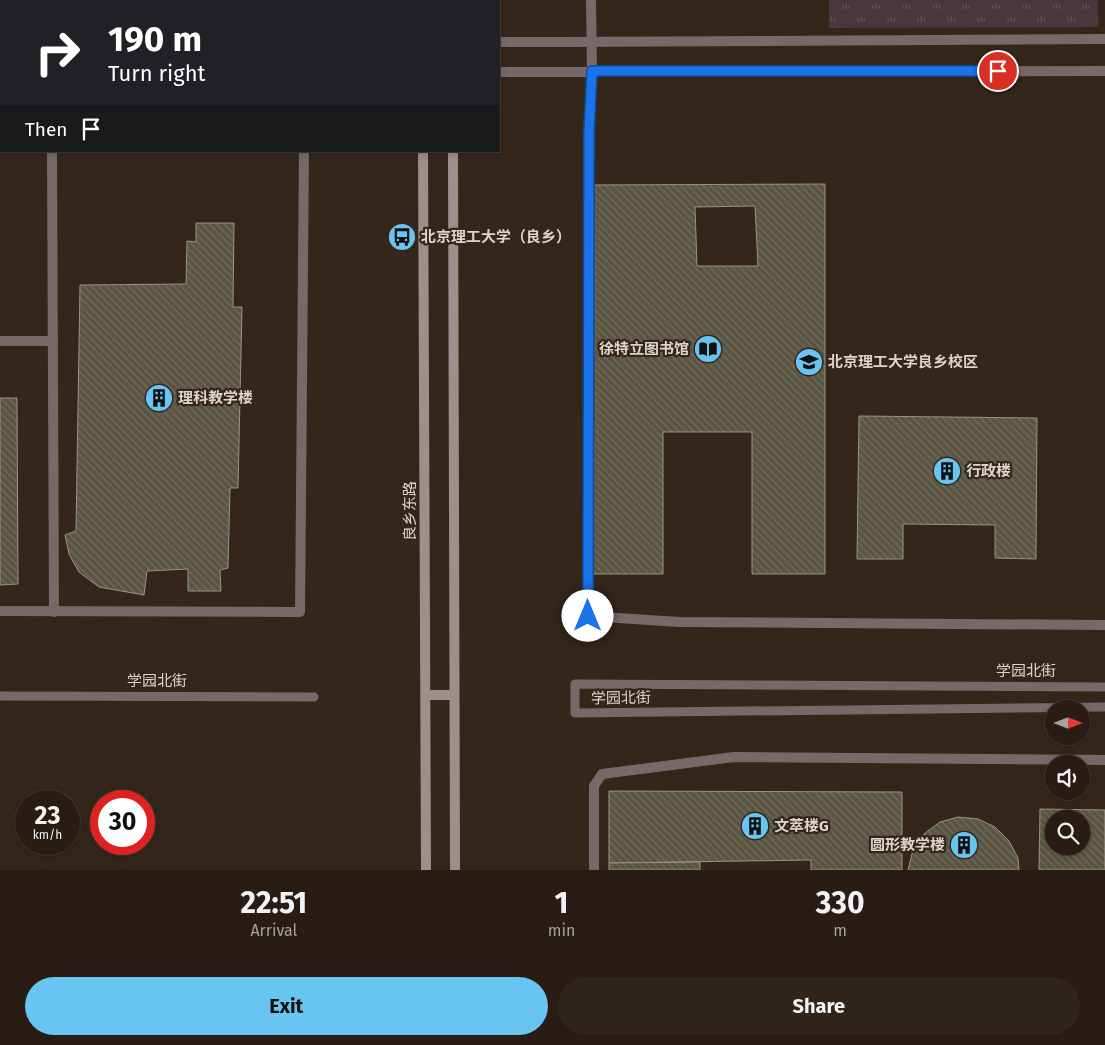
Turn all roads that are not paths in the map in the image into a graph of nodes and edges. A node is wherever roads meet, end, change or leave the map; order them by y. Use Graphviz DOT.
graph roads {
  1 [pos="591,0"];
  2 [pos="1105,39"];
  3 [pos="500,42"];
  4 [pos="592,42"];
  5 [pos="592,71"];
  6 [pos="1105,71"];
  7 [pos="500,72"];
  8 [pos="52,152"];
  9 [pos="304,152"];
  10 [pos="423,152"];
  11 [pos="453,152"];
  12 [pos="0,341"];
  13 [pos="53,341"];
  14 [pos="0,612"];
  15 [pos="54,612"];
  16 [pos="1105,625"];
  17 [pos="1105,686"];
  18 [pos="426,695"];
  19 [pos="454,695"];
  20 [pos="0,696"];
  21 [pos="314,697"];
  22 [pos="1105,707"];
  23 [pos="1105,760"];
  24 [pos="426,870"];
  25 [pos="455,870"];
  26 [pos="594,870"];
  1 -- 4 [label="street"];
  2 -- 4 [label="street"];
  3 -- 4 [label="street"];
  4 -- 5 [label="street"];
  5 -- 6 [label="street"];
  5 -- 7 [label="street"];
  5 -- 16 [label="street"];
  8 -- 13 [label="street"];
  9 -- 15 [label="street"];
  10 -- 18 [label="main road, 良乡东路"];
  11 -- 19 [label="main road"];
  12 -- 13 [label="street"];
  13 -- 15 [label="street"];
  14 -- 15 [label="street"];
  17 -- 22 [label="lane, 学园北街"];
  18 -- 19 [label="main road"];
  18 -- 24 [label="main road, 良乡东路"];
  19 -- 25 [label="main road"];
  20 -- 21 [label="lane, 学园北街"];
  23 -- 26 [label="street"];
}
